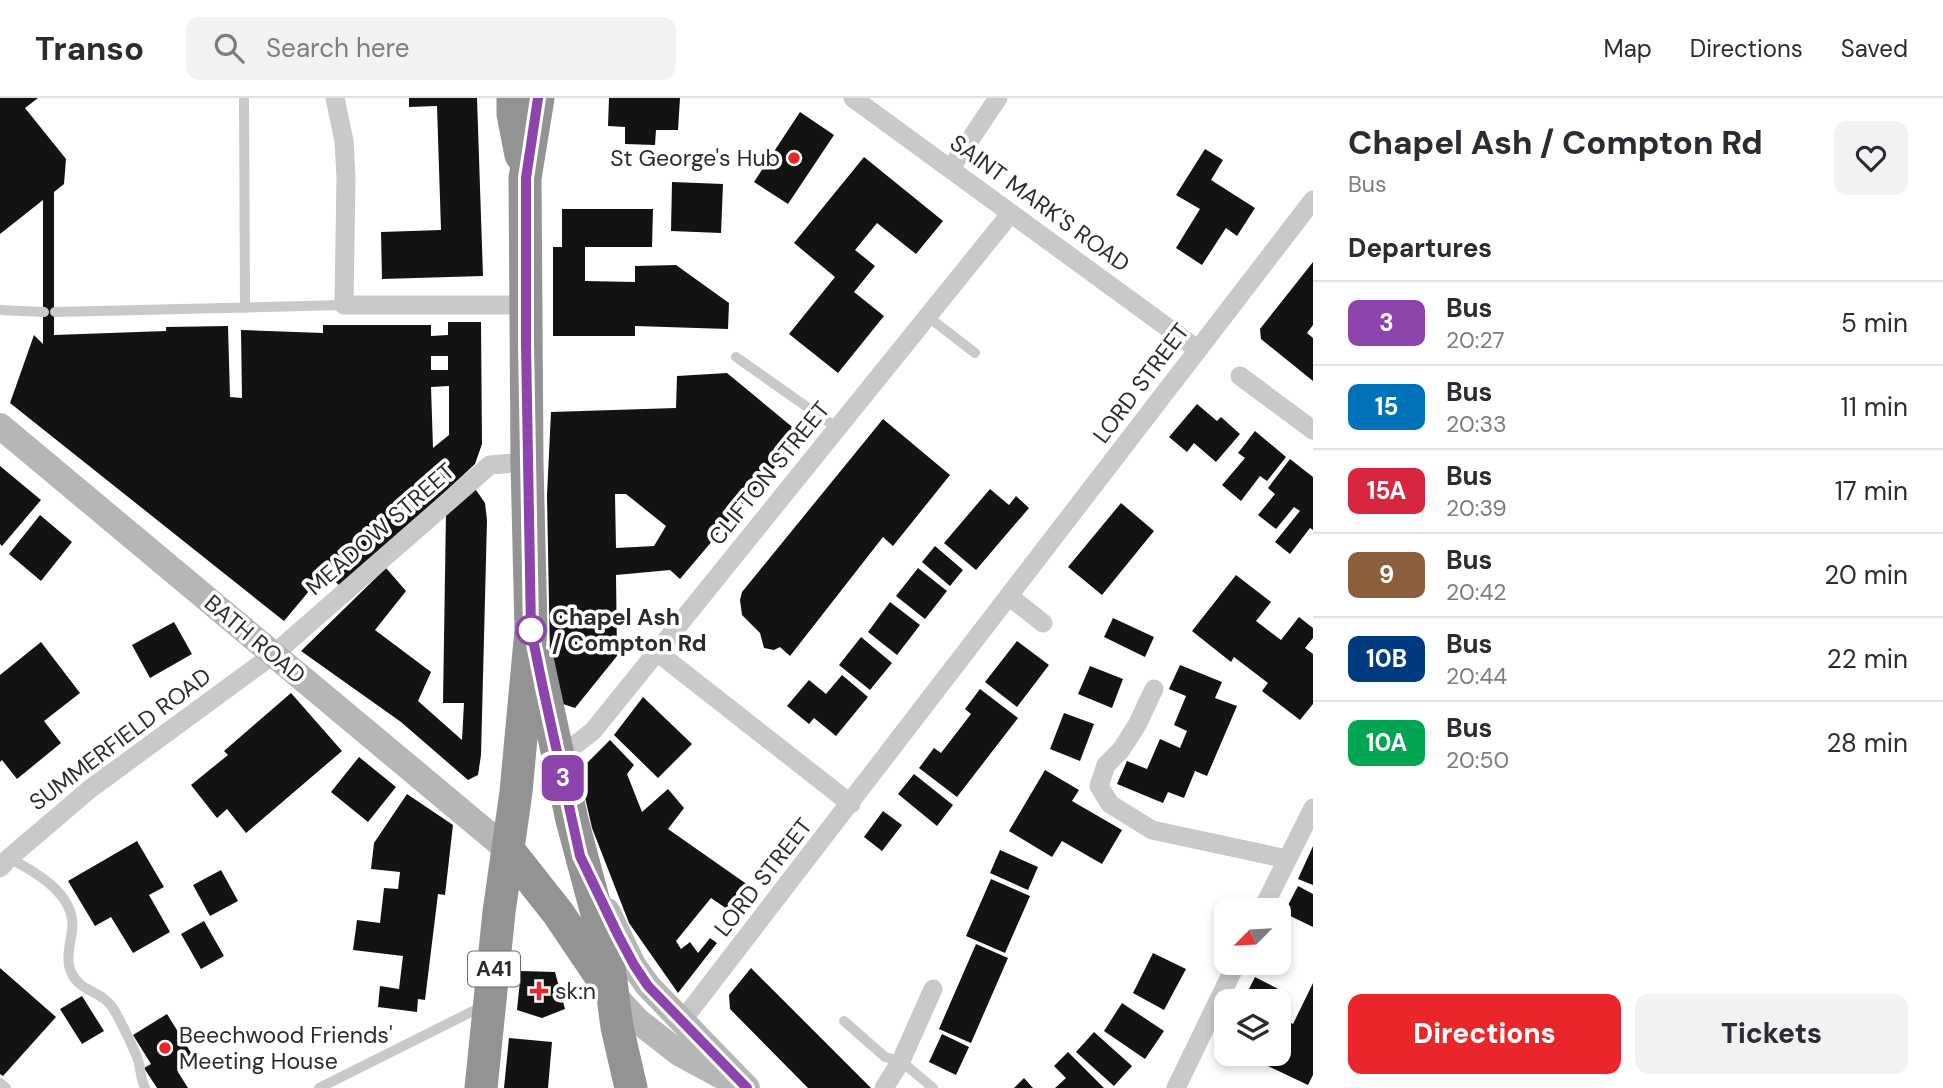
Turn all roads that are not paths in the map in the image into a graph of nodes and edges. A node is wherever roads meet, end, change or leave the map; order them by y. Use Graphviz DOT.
graph roads {
  1 [pos="244,98"];
  2 [pos="335,98"];
  3 [pos="513,98"];
  4 [pos="538,98"];
  5 [pos="855,98"];
  6 [pos="998,98"];
  7 [pos="951,168"];
  8 [pos="526,178"];
  9 [pos="1313,200"];
  10 [pos="1011,213"];
  11 [pos="344,305"];
  12 [pos="526,305"];
  13 [pos="245,308"];
  14 [pos="0,310"];
  15 [pos="927,316"];
  16 [pos="1197,349"];
  17 [pos="975,353"];
  18 [pos="736,358"];
  19 [pos="1240,376"];
  20 [pos="0,426"];
  21 [pos="837,428"];
  22 [pos="1313,430"];
  23 [pos="527,462"];
  24 [pos="1010,597"];
  25 [pos="1044,623"];
  26 [pos="531,630"];
  27 [pos="657,652"];
  28 [pos="274,654"];
  29 [pos="1154,690"];
  30 [pos="557,752"];
  31 [pos="850,804"];
  32 [pos="1313,808"];
  33 [pos="509,851"];
  34 [pos="580,856"];
  35 [pos="1287,859"];
  36 [pos="4,863"];
  37 [pos="1268,898"];
  38 [pos="1231,975"];
  39 [pos="933,989"];
  40 [pos="611,992"];
  41 [pos="491,1002"];
  42 [pos="682,1021"];
  43 [pos="844,1021"];
  44 [pos="901,1061"];
  45 [pos="0,1083"];
  46 [pos="6,1088"];
  47 [pos="145,1088"];
  48 [pos="319,1088"];
  49 [pos="481,1088"];
  50 [pos="631,1088"];
  51 [pos="745,1088"];
  52 [pos="884,1088"];
  53 [pos="933,1088"];
  54 [pos="1176,1088"];
  1 -- 13 [label="lane"];
  2 -- 11 [label="street"];
  3 -- 8 [label="highway, A41"];
  4 -- 8 [label="highway, A41"];
  5 -- 7 [label="street, SAINT MARK'S ROAD"];
  6 -- 7 [label="street"];
  7 -- 10 [label="street, SAINT MARK'S ROAD"];
  8 -- 12 [label="highway, A41"];
  9 -- 16 [label="street, LORD STREET"];
  10 -- 15 [label="street, CLIFTON STREET"];
  10 -- 16 [label="street, SAINT MARK'S ROAD"];
  11 -- 12 [label="street"];
  11 -- 13 [label="lane"];
  12 -- 23 [label="highway, A41"];
  13 -- 14 [label="lane"];
  15 -- 17 [label="lane"];
  15 -- 21 [label="street, CLIFTON STREET"];
  16 -- 24 [label="street, LORD STREET"];
  18 -- 21 [label="lane"];
  19 -- 22 [label="street"];
  20 -- 28 [label="street, BATH ROAD"];
  21 -- 27 [label="street, CLIFTON STREET"];
  23 -- 26 [label="highway, A41"];
  23 -- 28 [label="street, MEADOW STREET"];
  24 -- 25 [label="street"];
  24 -- 31 [label="street, LORD STREET"];
  26 -- 30 [label="highway"];
  26 -- 33 [label="highway, A41"];
  27 -- 30 [label="street, CLIFTON STREET"];
  27 -- 31 [label="street"];
  28 -- 33 [label="street, BATH ROAD"];
  28 -- 36 [label="street, SUMMERFIELD ROAD"];
  29 -- 35 [label="street"];
  30 -- 34 [label="highway"];
  31 -- 42 [label="street, LORD STREET"];
  32 -- 35 [label="street"];
  33 -- 40 [label="highway"];
  33 -- 41 [label="highway, A41"];
  34 -- 40 [label="highway"];
  34 -- 42 [label="street"];
  35 -- 37 [label="street"];
  36 -- 47 [label="lane"];
  38 -- 54 [label="street"];
  39 -- 44 [label="street"];
  40 -- 50 [label="highway"];
  40 -- 51 [label="street"];
  41 -- 48 [label="lane"];
  41 -- 49 [label="highway, A41"];
  42 -- 51 [label="street"];
  43 -- 44 [label="lane"];
  44 -- 52 [label="street"];
  44 -- 53 [label="lane"];
  45 -- 46 [label="lane"];
}
